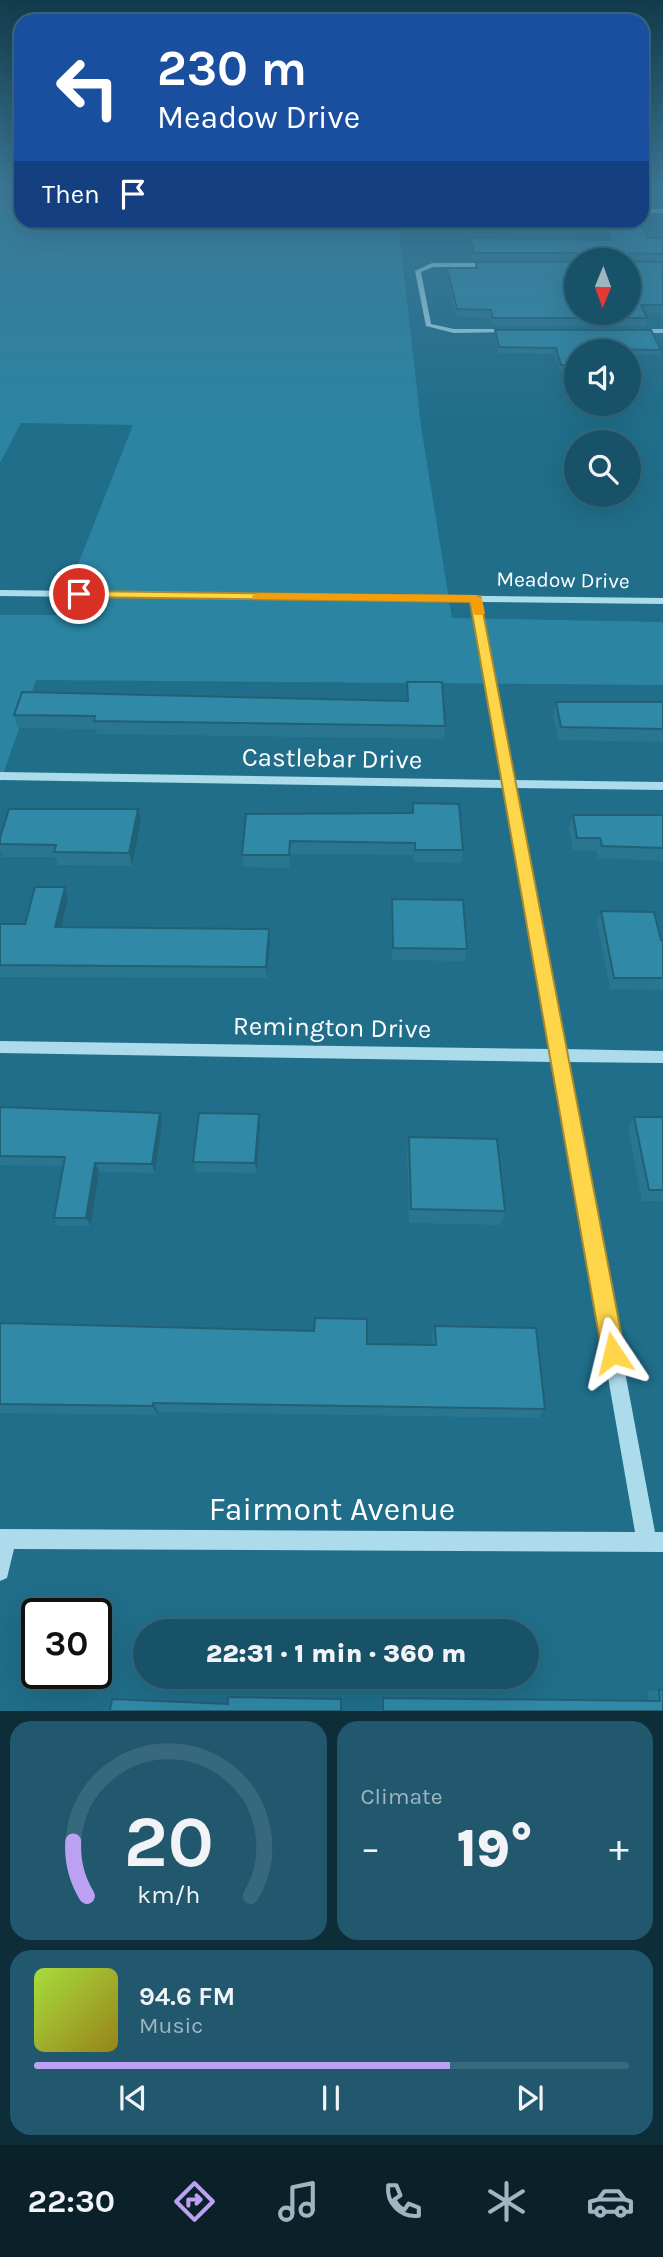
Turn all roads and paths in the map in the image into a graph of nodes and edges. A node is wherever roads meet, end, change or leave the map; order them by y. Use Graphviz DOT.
graph roads {
  1 [pos="425,268"];
  2 [pos="524,331"];
  3 [pos="621,331"];
  4 [pos="663,331"];
  5 [pos="0,593"];
  6 [pos="476,599"];
  7 [pos="663,601"];
  8 [pos="0,776"];
  9 [pos="511,784"];
  10 [pos="663,786"];
  11 [pos="0,1047"];
  12 [pos="560,1055"];
  13 [pos="663,1057"];
  14 [pos="3,1539"];
  15 [pos="655,1542"];
  16 [pos="0,1571"];
  1 -- 2 [label="street"];
  3 -- 4 [label="street"];
  5 -- 6 [label="street, Meadow Drive"];
  6 -- 7 [label="street, Meadow Drive"];
  6 -- 9 [label="street"];
  8 -- 9 [label="street, Castlebar Drive"];
  9 -- 10 [label="street, Castlebar Drive"];
  9 -- 12 [label="street"];
  11 -- 12 [label="street, Remington Drive"];
  12 -- 13 [label="street, Remington Drive"];
  12 -- 15 [label="street"];
  14 -- 15 [label="street, Fairmont Avenue"];
  14 -- 16 [label="street"];
}
